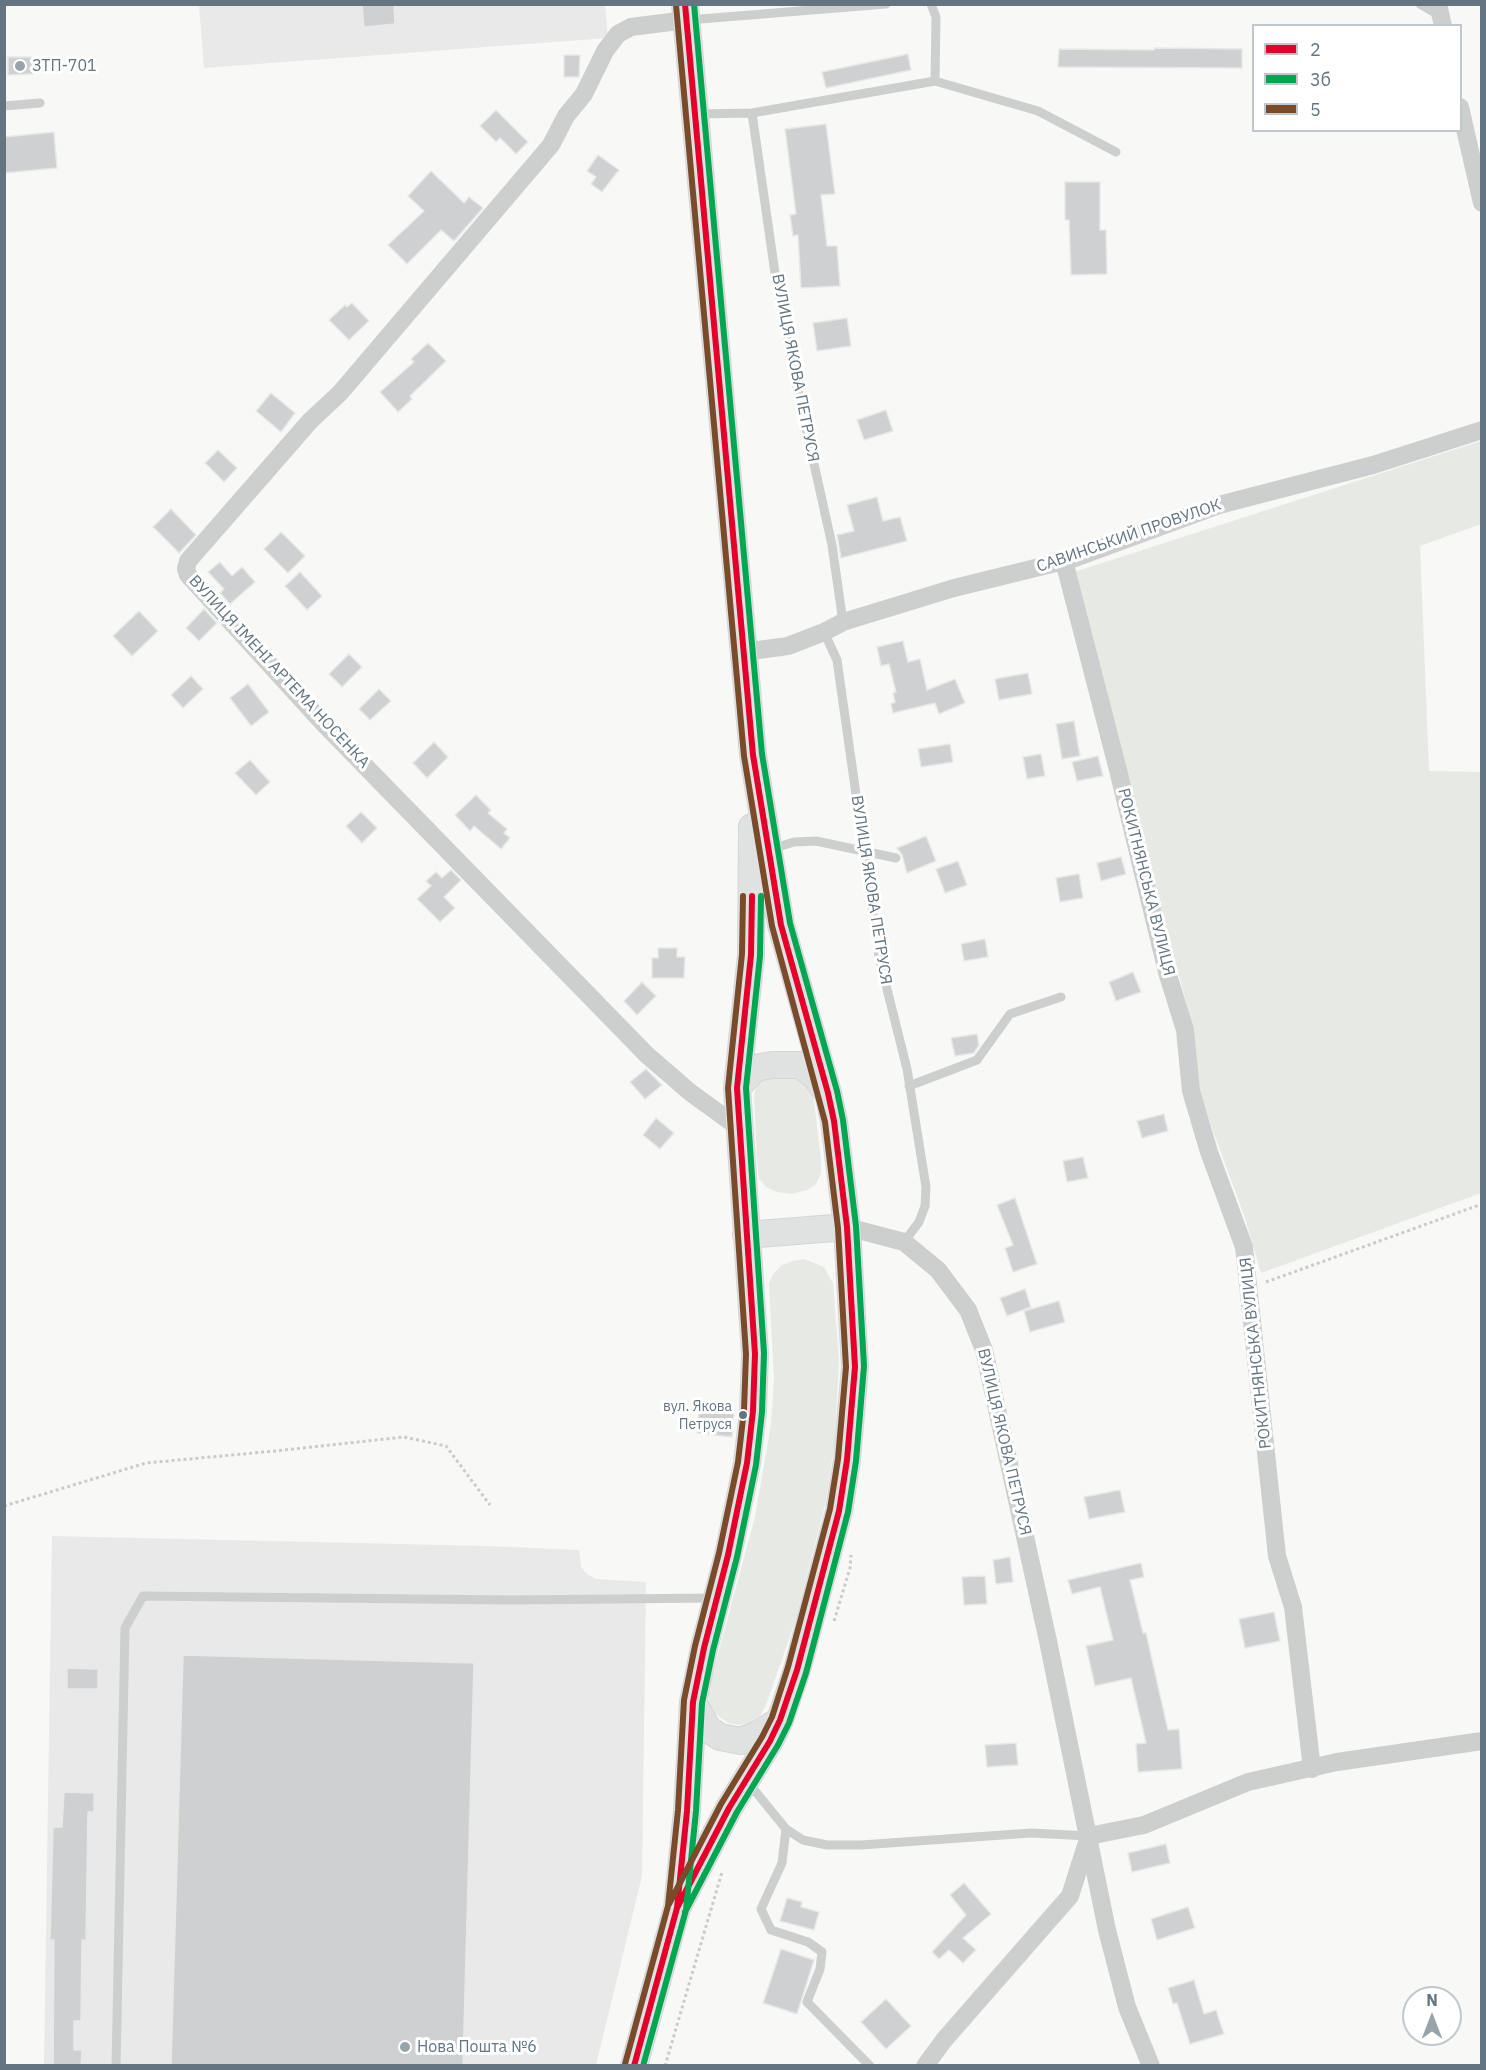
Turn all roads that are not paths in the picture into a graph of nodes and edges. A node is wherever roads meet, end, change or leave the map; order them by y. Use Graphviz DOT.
graph roads {
  1 [pos="886,4"];
  2 [pos="931,4"];
  3 [pos="1420,4"];
  4 [pos="685,12"];
  5 [pos="1441,15"];
  6 [pos="935,81"];
  7 [pos="40,103"];
  8 [pos="4,106"];
  9 [pos="1462,112"];
  10 [pos="752,113"];
  11 [pos="695,114"];
  12 [pos="1116,152"];
  13 [pos="1482,203"];
  14 [pos="1482,430"];
  15 [pos="1064,561"];
  16 [pos="843,622"];
  17 [pos="824,633"];
  18 [pos="743,652"];
  19 [pos="753,754"];
  20 [pos="768,849"];
  21 [pos="864,851"];
  22 [pos="896,858"];
  23 [pos="1061,997"];
  24 [pos="909,1086"];
  25 [pos="737,1088"];
  26 [pos="828,1093"];
  27 [pos="738,1127"];
  28 [pos="847,1227"];
  29 [pos="746,1235"];
  30 [pos="904,1242"];
  31 [pos="716,1598"];
  32 [pos="693,1702"];
  33 [pos="780,1720"];
  34 [pos="1482,1741"];
  35 [pos="1312,1769"];
  36 [pos="747,1781"];
  37 [pos="786,1829"];
  38 [pos="1089,1836"];
  39 [pos="677,1908"];
  40 [pos="116,2066"];
  41 [pos="634,2066"];
  42 [pos="870,2066"];
  43 [pos="926,2066"];
  44 [pos="1151,2066"];
  1 -- 4 [label="lane"];
  2 -- 6 [label="lane"];
  3 -- 5 [label="lane"];
  4 -- 11 [label="street"];
  4 -- 27 [label="street, ВУЛИЦЯ ІМЕНІ АРТЕМА НОСЕНКА"];
  6 -- 10 [label="lane"];
  6 -- 12 [label="lane"];
  7 -- 8 [label="lane"];
  9 -- 13 [label="street"];
  10 -- 11 [label="lane"];
  10 -- 16 [label="lane, ВУЛИЦЯ ЯКОВА ПЕТРУСЯ"];
  11 -- 18 [label="street"];
  14 -- 15 [label="street, САВИНСЬКИЙ ПРОВУЛОК"];
  15 -- 16 [label="street, САВИНСЬКИЙ ПРОВУЛОК"];
  15 -- 35 [label="street, РОКИТНЯНСЬКА ВУЛИЦЯ"];
  16 -- 17 [label="street, САВИНСЬКИЙ ПРОВУЛОК"];
  17 -- 18 [label="street, САВИНСЬКИЙ ПРОВУЛОК"];
  17 -- 21 [label="lane, ВУЛИЦЯ ЯКОВА ПЕТРУСЯ"];
  18 -- 19 [label="street"];
  19 -- 20 [label="street"];
  19 -- 25 [label="street"];
  20 -- 21 [label="lane"];
  20 -- 26 [label="street"];
  21 -- 22 [label="lane"];
  21 -- 24 [label="lane, ВУЛИЦЯ ЯКОВА ПЕТРУСЯ"];
  23 -- 24 [label="lane"];
  24 -- 30 [label="lane, ВУЛИЦЯ ЯКОВА ПЕТРУСЯ"];
  25 -- 26 [label="street"];
  25 -- 27 [label="street"];
  26 -- 28 [label="street"];
  27 -- 29 [label="street"];
  28 -- 29 [label="street"];
  28 -- 30 [label="street"];
  28 -- 33 [label="street"];
  29 -- 31 [label="street"];
  30 -- 38 [label="street, ВУЛИЦЯ ЯКОВА ПЕТРУСЯ"];
  31 -- 32 [label="street"];
  31 -- 40 [label="lane"];
  32 -- 33 [label="street"];
  32 -- 39 [label="street"];
  33 -- 36 [label="street"];
  34 -- 35 [label="street"];
  35 -- 38 [label="street"];
  36 -- 37 [label="lane"];
  36 -- 39 [label="street"];
  37 -- 38 [label="lane"];
  37 -- 42 [label="lane"];
  38 -- 43 [label="street"];
  38 -- 44 [label="street, ВУЛИЦЯ ЯКОВА ПЕТРУСЯ"];
  39 -- 41 [label="street"];
}
